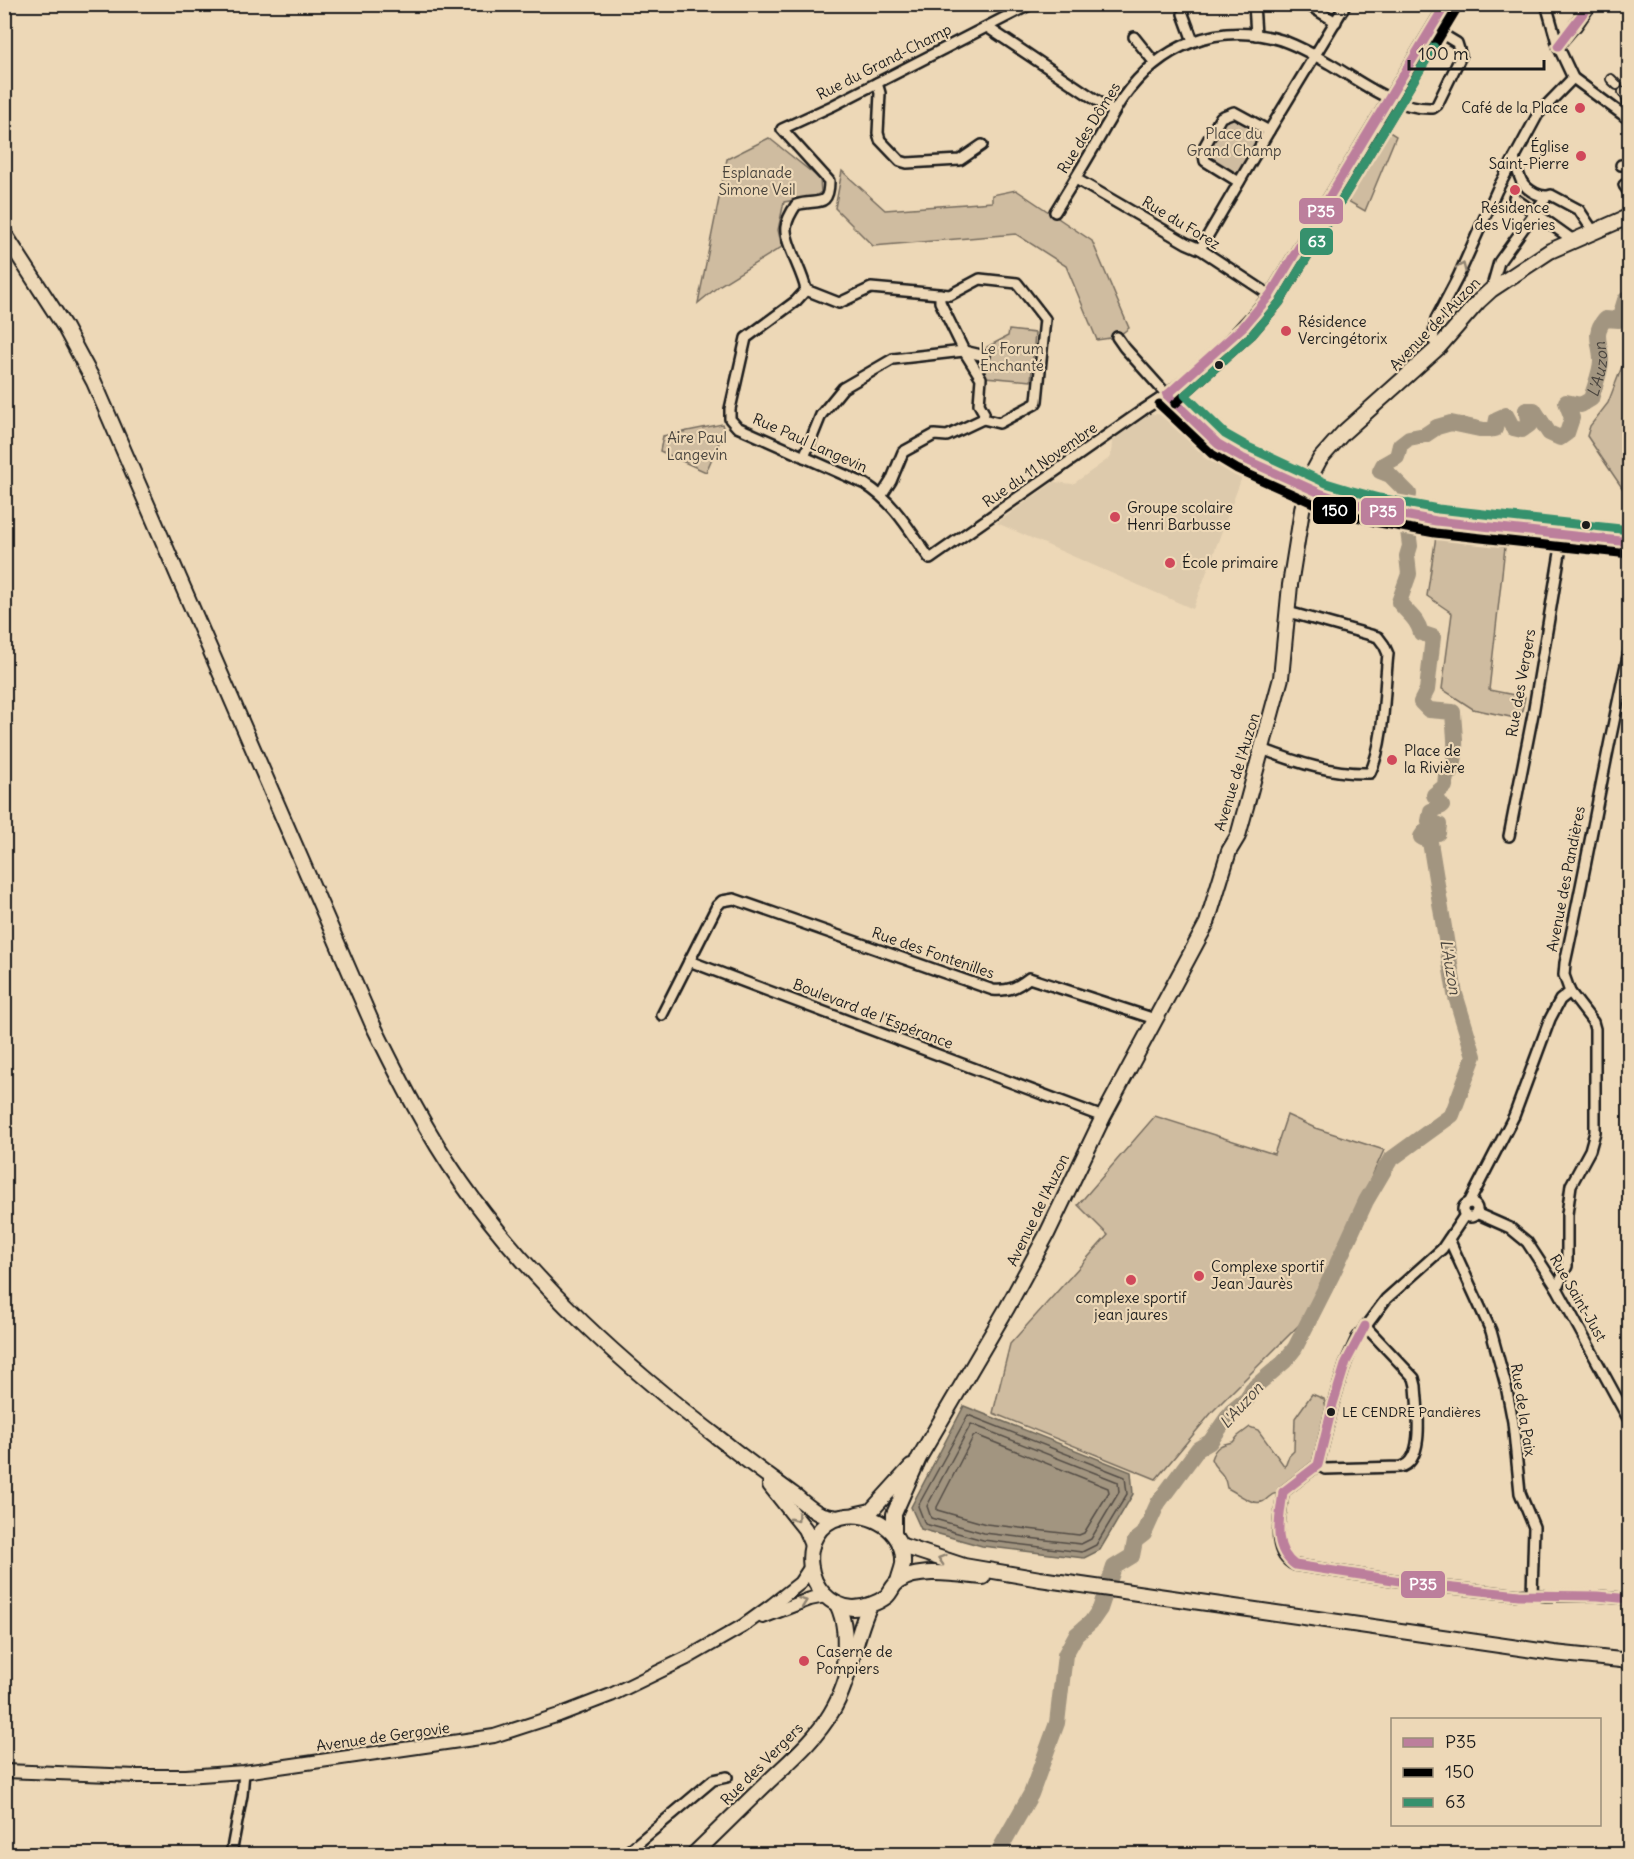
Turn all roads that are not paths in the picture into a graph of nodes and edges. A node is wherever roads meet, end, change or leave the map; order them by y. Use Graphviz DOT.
graph roads {
  1 [pos="1030,4"];
  2 [pos="1254,4"];
  3 [pos="1307,4"];
  4 [pos="1346,4"];
  5 [pos="1446,4"];
  6 [pos="1546,4"];
  7 [pos="1590,4"];
  8 [pos="1183,14"];
  9 [pos="1336,22"];
  10 [pos="1575,26"];
  11 [pos="987,27"];
  12 [pos="1432,28"];
  13 [pos="1256,35"];
  14 [pos="1134,37"];
  15 [pos="1193,41"];
  16 [pos="1558,46"];
  17 [pos="1315,56"];
  18 [pos="1154,62"];
  19 [pos="1573,78"];
  20 [pos="1611,79"];
  21 [pos="878,83"];
  22 [pos="1390,98"];
  23 [pos="1114,112"];
  24 [pos="1627,118"];
  25 [pos="1269,131"];
  26 [pos="982,145"];
  27 [pos="1514,159"];
  28 [pos="1076,179"];
  29 [pos="1239,183"];
  30 [pos="1624,185"];
  31 [pos="1629,194"];
  32 [pos="1546,197"];
  33 [pos="1514,198"];
  34 [pos="1055,212"];
  35 [pos="1534,213"];
  36 [pos="1629,216"];
  37 [pos="1593,231"];
  38 [pos="4,233"];
  39 [pos="1573,240"];
  40 [pos="1200,249"];
  41 [pos="806,290"];
  42 [pos="1491,290"];
  43 [pos="940,294"];
  44 [pos="1270,295"];
  45 [pos="1117,337"];
  46 [pos="1439,347"];
  47 [pos="964,351"];
  48 [pos="985,356"];
  49 [pos="1167,395"];
  50 [pos="983,419"];
  51 [pos="804,457"];
  52 [pos="1307,487"];
  53 [pos="882,495"];
  54 [pos="1563,535"];
  55 [pos="1629,542"];
  56 [pos="930,560"];
  57 [pos="1288,612"];
  58 [pos="1629,647"];
  59 [pos="1262,748"];
  60 [pos="1509,836"];
  61 [pos="689,961"];
  62 [pos="1570,992"];
  63 [pos="662,1015"];
  64 [pos="1155,1019"];
  65 [pos="1102,1117"];
  66 [pos="1469,1203"];
  67 [pos="1476,1213"];
  68 [pos="1465,1215"];
  69 [pos="1449,1239"];
  70 [pos="1557,1288"];
  71 [pos="1365,1326"];
  72 [pos="1629,1422"];
  73 [pos="919,1458"];
  74 [pos="748,1461"];
  75 [pos="1318,1465"];
  76 [pos="856,1514"];
  77 [pos="838,1518"];
  78 [pos="897,1539"];
  79 [pos="812,1545"];
  80 [pos="810,1568"];
  81 [pos="1040,1579"];
  82 [pos="898,1582"];
  83 [pos="1532,1593"];
  84 [pos="1629,1599"];
  85 [pos="831,1600"];
  86 [pos="870,1605"];
  87 [pos="743,1626"];
  88 [pos="1629,1661"];
  89 [pos="842,1689"];
  90 [pos="4,1771"];
  91 [pos="244,1772"];
  92 [pos="727,1777"];
  93 [pos="231,1854"];
  94 [pos="625,1854"];
  95 [pos="694,1854"];
  1 -- 11 [label="street, Rue du Grand-Champ"];
  2 -- 13 [label="street"];
  3 -- 9 [label="street"];
  4 -- 9 [label="street"];
  5 -- 12 [label="street, Rue du 11 Novembre"];
  6 -- 16 [label="street"];
  7 -- 10 [label="street"];
  8 -- 15 [label="street"];
  9 -- 17 [label="street"];
  10 -- 16 [label="street"];
  11 -- 21 [label="street, Rue du Grand-Champ"];
  11 -- 23 [label="street"];
  12 -- 22 [label="street, Rue du 11 Novembre"];
  12 -- 22 [label="street, Rue des Dômes"];
  13 -- 15 [label="street, Rue des Dômes"];
  13 -- 17 [label="street, Rue des Dômes"];
  14 -- 18 [label="street"];
  15 -- 18 [label="street, Rue des Dômes"];
  16 -- 19 [label="street"];
  17 -- 22 [label="street, Rue des Dômes"];
  17 -- 25 [label="street"];
  18 -- 23 [label="street, Rue des Dômes"];
  19 -- 24 [label="street"];
  19 -- 27 [label="street"];
  20 -- 24 [label="street"];
  21 -- 26 [label="street"];
  21 -- 41 [label="street, Rue du Grand-Champ"];
  22 -- 44 [label="street, Rue du 11 Novembre"];
  23 -- 28 [label="street, Rue des Dômes"];
  25 -- 29 [label="street"];
  25 -- 29 [label="street"];
  27 -- 32 [label="street"];
  46 -- 27 [label="street, one-way"];
  28 -- 34 [label="street, Rue des Dômes"];
  28 -- 40 [label="street, Rue du Forez"];
  29 -- 40 [label="street"];
  30 -- 31 [label="street"];
  32 -- 35 [label="street"];
  32 -- 37 [label="street"];
  33 -- 35 [label="street"];
  35 -- 39 [label="street"];
  35 -- 42 [label="street"];
  36 -- 37 [label="main road, Avenue de l'Auzon"];
  37 -- 39 [label="main road, Avenue de l'Auzon"];
  38 -- 74 [label="main road"];
  39 -- 42 [label="main road, Avenue de l'Auzon"];
  40 -- 44 [label="street, Rue du Forez"];
  41 -- 43 [label="street"];
  41 -- 51 [label="street, Rue Paul Langevin"];
  42 -- 46 [label="main road, Avenue de l'Auzon"];
  43 -- 47 [label="street"];
  43 -- 50 [label="street"];
  44 -- 49 [label="street, Rue du 11 Novembre"];
  45 -- 49 [label="street"];
  46 -- 52 [label="main road, Avenue de l'Auzon"];
  47 -- 48 [label="street"];
  47 -- 50 [label="street"];
  47 -- 51 [label="street"];
  49 -- 52 [label="street"];
  49 -- 56 [label="street, Rue du 11 Novembre"];
  50 -- 53 [label="street"];
  51 -- 53 [label="street, Rue Paul Langevin"];
  52 -- 54 [label="street"];
  52 -- 57 [label="main road, Avenue de l'Auzon"];
  53 -- 56 [label="street, Rue Paul Langevin"];
  54 -- 55 [label="street"];
  54 -- 60 [label="street, Rue des Vergers"];
  57 -- 59 [label="main road, Avenue de l'Auzon"];
  57 -- 59 [label="street"];
  58 -- 62 [label="street, Avenue des Pandières"];
  59 -- 64 [label="main road, Avenue de l'Auzon"];
  61 -- 63 [label="street"];
  61 -- 64 [label="street, Rue des Fontenilles"];
  61 -- 65 [label="street, Boulevard de l'Espérance"];
  62 -- 66 [label="street"];
  62 -- 70 [label="street"];
  64 -- 65 [label="main road, Avenue de l'Auzon"];
  65 -- 73 [label="main road, Avenue de l'Auzon"];
  66 -- 67 [label="street"];
  66 -- 68 [label="street"];
  67 -- 68 [label="street"];
  67 -- 70 [label="street, Rue Saint-Just"];
  68 -- 69 [label="street"];
  69 -- 71 [label="street"];
  69 -- 83 [label="street, Rue de la Paix"];
  70 -- 72 [label="street, Rue Saint-Just"];
  71 -- 75 [label="street"];
  71 -- 75 [label="street"];
  73 -- 76 [label="main road"];
  73 -- 78 [label="main road"];
  74 -- 77 [label="main road"];
  74 -- 79 [label="main road, one-way"];
  75 -- 83 [label="street"];
  76 -- 77 [label="main road"];
  76 -- 78 [label="main road"];
  77 -- 79 [label="main road"];
  81 -- 78 [label="main road, one-way"];
  78 -- 82 [label="main road"];
  79 -- 80 [label="main road"];
  80 -- 85 [label="main road"];
  80 -- 87 [label="street, Avenue de Gergovie"];
  81 -- 82 [label="main road"];
  81 -- 88 [label="main road"];
  82 -- 86 [label="main road"];
  83 -- 84 [label="street"];
  85 -- 86 [label="main road"];
  87 -- 85 [label="street, Avenue de Gergovie, one-way"];
  85 -- 89 [label="main road"];
  86 -- 89 [label="main road"];
  87 -- 91 [label="street, Avenue de Gergovie"];
  89 -- 95 [label="main road, Rue des Vergers"];
  90 -- 91 [label="street, Avenue de Gergovie"];
  91 -- 93 [label="street"];
  92 -- 94 [label="street"];
}
